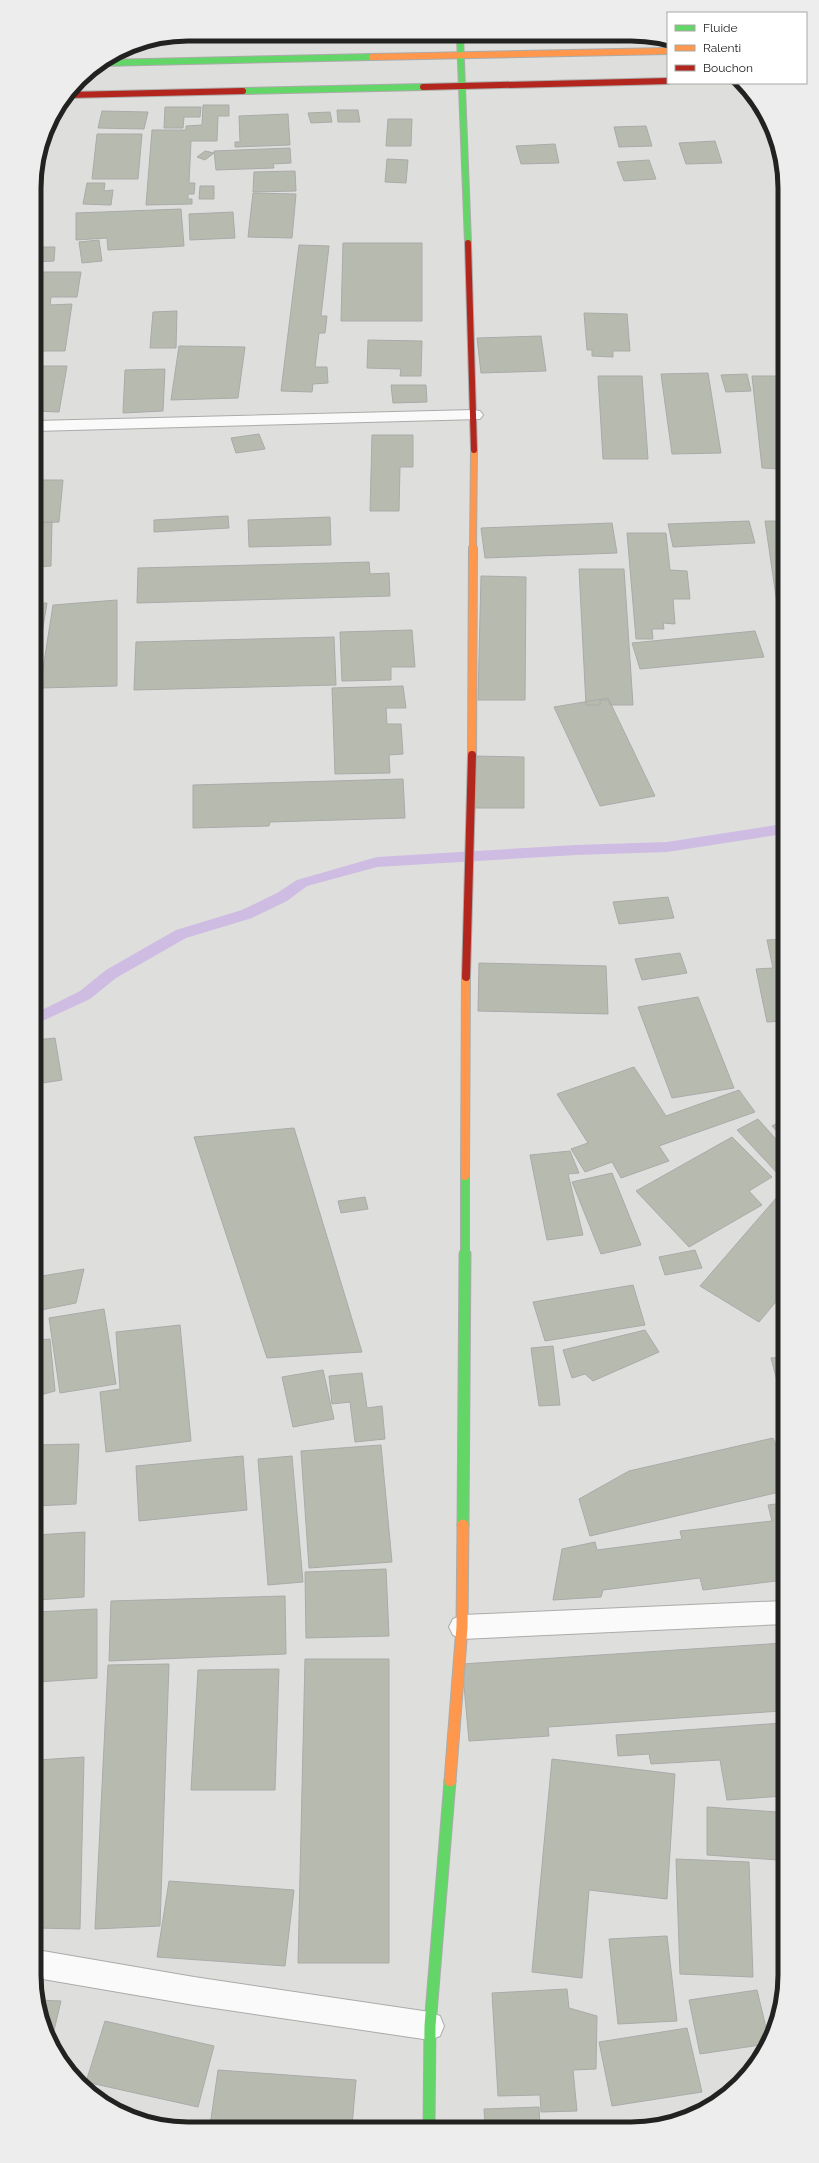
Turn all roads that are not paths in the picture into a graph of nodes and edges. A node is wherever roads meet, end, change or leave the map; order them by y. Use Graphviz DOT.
graph roads {
  1 [pos="460,41"];
  2 [pos="667,51"];
  3 [pos="460,57"];
  4 [pos="112,63"];
  5 [pos="667,81"];
  6 [pos="462,86"];
  7 [pos="75,95"];
  8 [pos="474,415"];
  9 [pos="41,426"];
  10 [pos="778,1612"];
  11 [pos="462,1627"];
  12 [pos="41,1965"];
  13 [pos="430,2026"];
  14 [pos="429,2122"];
  1 -- 3 [label="street"];
  2 -- 3 [label="street"];
  3 -- 4 [label="street"];
  3 -- 6 [label="street"];
  5 -- 6 [label="street"];
  6 -- 7 [label="street"];
  6 -- 8 [label="street"];
  8 -- 9 [label="street"];
  8 -- 11 [label="street"];
  10 -- 11 [label="street"];
  11 -- 13 [label="street"];
  12 -- 13 [label="street"];
  13 -- 14 [label="street"];
}
